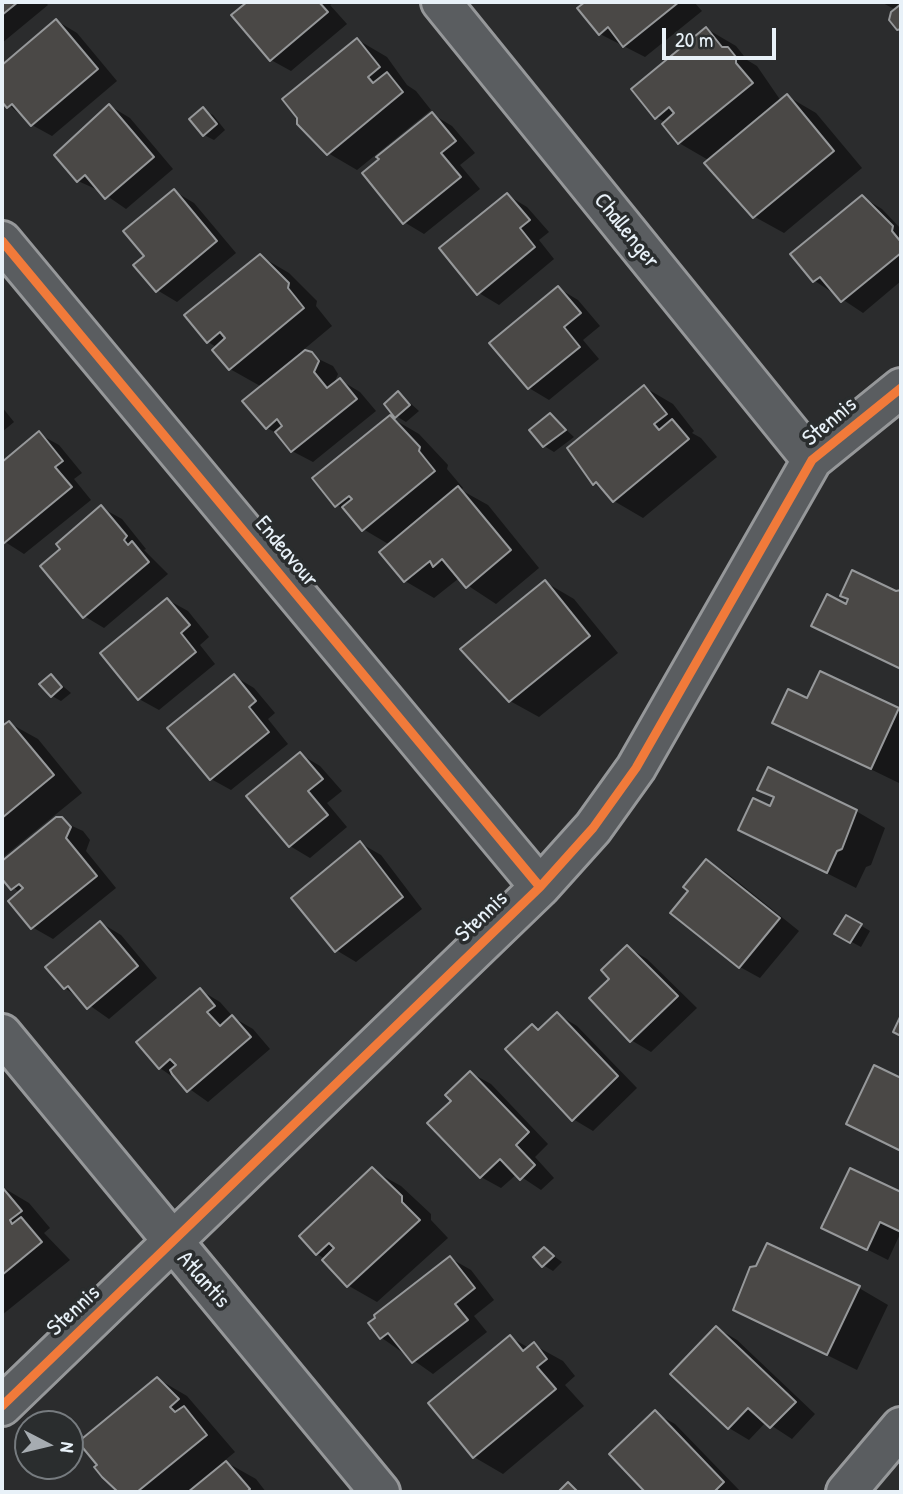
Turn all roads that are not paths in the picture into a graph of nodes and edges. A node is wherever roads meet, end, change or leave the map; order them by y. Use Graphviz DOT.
graph roads {
  1 [pos="441,2"];
  2 [pos="2,241"];
  3 [pos="901,388"];
  4 [pos="812,460"];
  5 [pos="540,887"];
  6 [pos="2,1034"];
  7 [pos="173,1244"];
  8 [pos="2,1406"];
  9 [pos="901,1427"];
  10 [pos="380,1492"];
  11 [pos="846,1492"];
  1 -- 4 [label="street, Challenger"];
  2 -- 5 [label="street, Endeavour"];
  3 -- 4 [label="street, Stennis"];
  4 -- 5 [label="street, Stennis"];
  5 -- 7 [label="street, Stennis"];
  6 -- 7 [label="street, Atlantis"];
  7 -- 8 [label="street, Stennis"];
  7 -- 10 [label="street, Atlantis"];
  9 -- 11 [label="street"];
}
